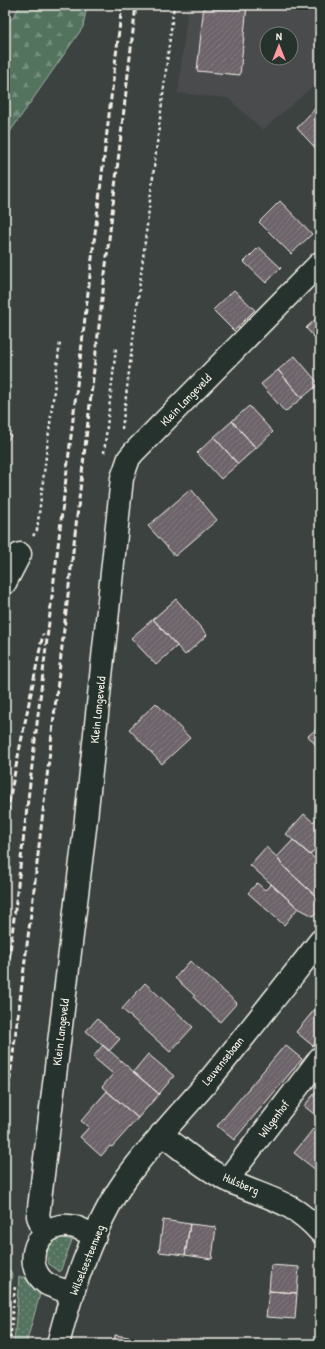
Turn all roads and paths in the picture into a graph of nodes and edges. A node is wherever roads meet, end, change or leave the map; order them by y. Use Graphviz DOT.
graph roads {
  1 [pos="174,5"];
  2 [pos="320,263"];
  3 [pos="60,342"];
  4 [pos="116,348"];
  5 [pos="122,429"];
  6 [pos="103,461"];
  7 [pos="20,554"];
  8 [pos="5,584"];
  9 [pos="320,941"];
  10 [pos="320,1058"];
  11 [pos="161,1134"];
  12 [pos="125,1180"];
  13 [pos="227,1180"];
  14 [pos="320,1232"];
  15 [pos="44,1233"];
  16 [pos="95,1236"];
  17 [pos="16,1283"];
  18 [pos="73,1294"];
  19 [pos="10,1344"];
  20 [pos="58,1344"];
  1 -- 5 [label="path"];
  2 -- 15 [label="street, Klein Langeveld"];
  3 -- 7 [label="path"];
  4 -- 6 [label="path"];
  7 -- 8 [label="street"];
  9 -- 11 [label="street, Leuvensebaan"];
  10 -- 13 [label="street, Wilgenhof"];
  11 -- 12 [label="street, Leuvensebaan"];
  11 -- 13 [label="street, Hulsberg"];
  12 -- 16 [label="street, Wilselsesteenweg"];
  13 -- 14 [label="street, Hulsberg"];
  15 -- 16 [label="street"];
  15 -- 18 [label="street"];
  16 -- 18 [label="street, Wilselsesteenweg"];
  17 -- 19 [label="path"];
  18 -- 20 [label="street, Wilselsesteenweg"];
}
